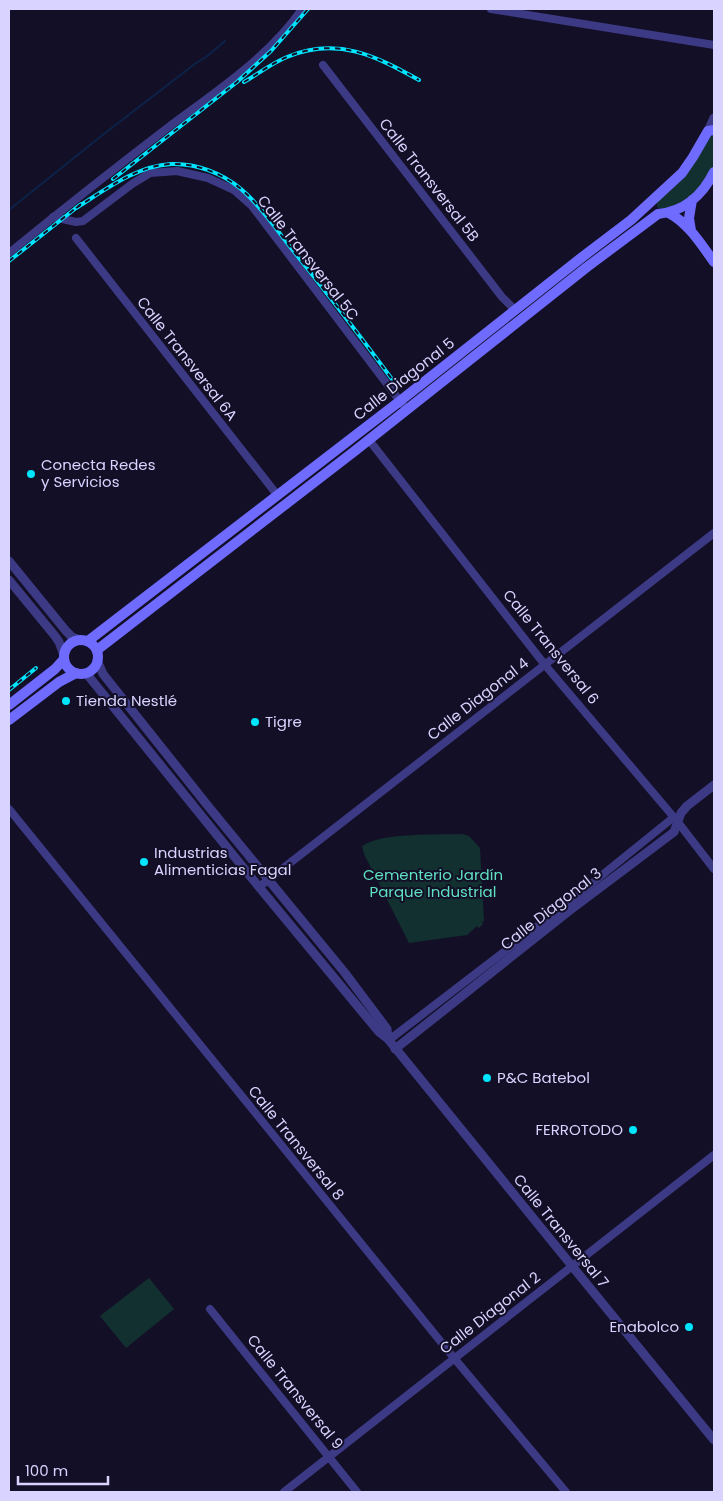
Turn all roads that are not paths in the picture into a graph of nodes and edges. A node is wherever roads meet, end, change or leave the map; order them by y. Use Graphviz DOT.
graph roads {
  1 [pos="302,9"];
  2 [pos="491,9"];
  3 [pos="714,45"];
  4 [pos="323,66"];
  5 [pos="714,118"];
  6 [pos="711,130"];
  7 [pos="714,172"];
  8 [pos="653,200"];
  9 [pos="692,200"];
  10 [pos="669,212"];
  11 [pos="658,214"];
  12 [pos="53,217"];
  13 [pos="692,231"];
  14 [pos="76,238"];
  15 [pos="9,253"];
  16 [pos="581,258"];
  17 [pos="714,262"];
  18 [pos="587,267"];
  19 [pos="515,310"];
  20 [pos="452,367"];
  21 [pos="404,406"];
  22 [pos="370,440"];
  23 [pos="278,496"];
  24 [pos="240,524"];
  25 [pos="714,533"];
  26 [pos="247,535"];
  27 [pos="9,561"];
  28 [pos="20,576"];
  29 [pos="10,582"];
  30 [pos="84,641"];
  31 [pos="97,655"];
  32 [pos="64,657"];
  33 [pos="545,664"];
  34 [pos="81,673"];
  35 [pos="9,705"];
  36 [pos="9,720"];
  37 [pos="152,736"];
  38 [pos="143,742"];
  39 [pos="714,785"];
  40 [pos="9,809"];
  41 [pos="675,819"];
  42 [pos="714,869"];
  43 [pos="268,880"];
  44 [pos="259,887"];
  45 [pos="389,1039"];
  46 [pos="395,1049"];
  47 [pos="714,1155"];
  48 [pos="572,1266"];
  49 [pos="210,1309"];
  50 [pos="454,1358"];
  51 [pos="714,1440"];
  52 [pos="329,1457"];
  53 [pos="284,1492"];
  54 [pos="357,1492"];
  55 [pos="566,1492"];
  1 -- 12 [label="street"];
  2 -- 3 [label="street"];
  4 -- 19 [label="street, Calle Transversal 5B"];
  5 -- 6 [label="street, Calle Diagonal 5"];
  6 -- 8 [label="main road, Calle Diagonal 5"];
  7 -- 9 [label="main road, Calle Diagonal 5"];
  8 -- 11 [label="main road"];
  8 -- 16 [label="main road, Calle Diagonal 5"];
  9 -- 10 [label="main road, Calle Diagonal 5"];
  9 -- 13 [label="main road"];
  10 -- 11 [label="main road, Calle Diagonal 5"];
  10 -- 13 [label="main road"];
  11 -- 18 [label="main road, Calle Diagonal 5"];
  12 -- 15 [label="street"];
  12 -- 21 [label="street, Calle Transversal 5C"];
  13 -- 17 [label="main road"];
  14 -- 23 [label="street, Calle Transversal 6A"];
  16 -- 18 [label="street"];
  16 -- 19 [label="main road, Calle Diagonal 5"];
  18 -- 20 [label="main road, Calle Diagonal 5"];
  19 -- 20 [label="main road, Calle Diagonal 5"];
  20 -- 21 [label="main road, Calle Diagonal 5"];
  21 -- 22 [label="main road, Calle Diagonal 5"];
  21 -- 23 [label="main road, Calle Diagonal 5"];
  22 -- 26 [label="main road, Calle Diagonal 5"];
  22 -- 33 [label="street, Calle Transversal 6"];
  23 -- 24 [label="main road, Calle Diagonal 5"];
  24 -- 26 [label="main road"];
  24 -- 30 [label="main road, Calle Diagonal 5"];
  25 -- 33 [label="street, Calle Diagonal 4"];
  26 -- 31 [label="main road, Calle Diagonal 5"];
  27 -- 28 [label="street"];
  28 -- 29 [label="street"];
  28 -- 30 [label="street"];
  29 -- 32 [label="street"];
  30 -- 31 [label="main road"];
  30 -- 32 [label="main road"];
  31 -- 34 [label="main road"];
  31 -- 37 [label="street, Calle Transversal 7"];
  32 -- 34 [label="main road"];
  32 -- 35 [label="main road"];
  33 -- 41 [label="street, Calle Transversal 6"];
  33 -- 43 [label="street, Calle Diagonal 4"];
  34 -- 36 [label="main road"];
  34 -- 38 [label="street, Calle Transversal 7"];
  37 -- 38 [label="street"];
  37 -- 43 [label="street, Calle Transversal 7"];
  38 -- 44 [label="street, Calle Transversal 7"];
  39 -- 41 [label="street, Calle Diagonal 3"];
  40 -- 50 [label="street, Calle Transversal 8"];
  41 -- 42 [label="street, Calle Transversal 6"];
  41 -- 45 [label="street"];
  41 -- 46 [label="street, Calle Diagonal 3"];
  43 -- 44 [label="street, Calle Diagonal 4"];
  43 -- 45 [label="street, Calle Transversal 7"];
  44 -- 45 [label="street, Calle Transversal 7"];
  45 -- 46 [label="street, Calle Transversal 7"];
  46 -- 48 [label="street, Calle Transversal 7"];
  47 -- 48 [label="street, Calle Diagonal 2"];
  48 -- 50 [label="street, Calle Diagonal 2"];
  48 -- 51 [label="street, Calle Transversal 7"];
  49 -- 52 [label="street, Calle Transversal 9"];
  50 -- 52 [label="street, Calle Diagonal 2"];
  50 -- 55 [label="street, Calle Transversal 8"];
  52 -- 53 [label="street, Calle Diagonal 2"];
  52 -- 54 [label="street, Calle Transversal 9"];
}
